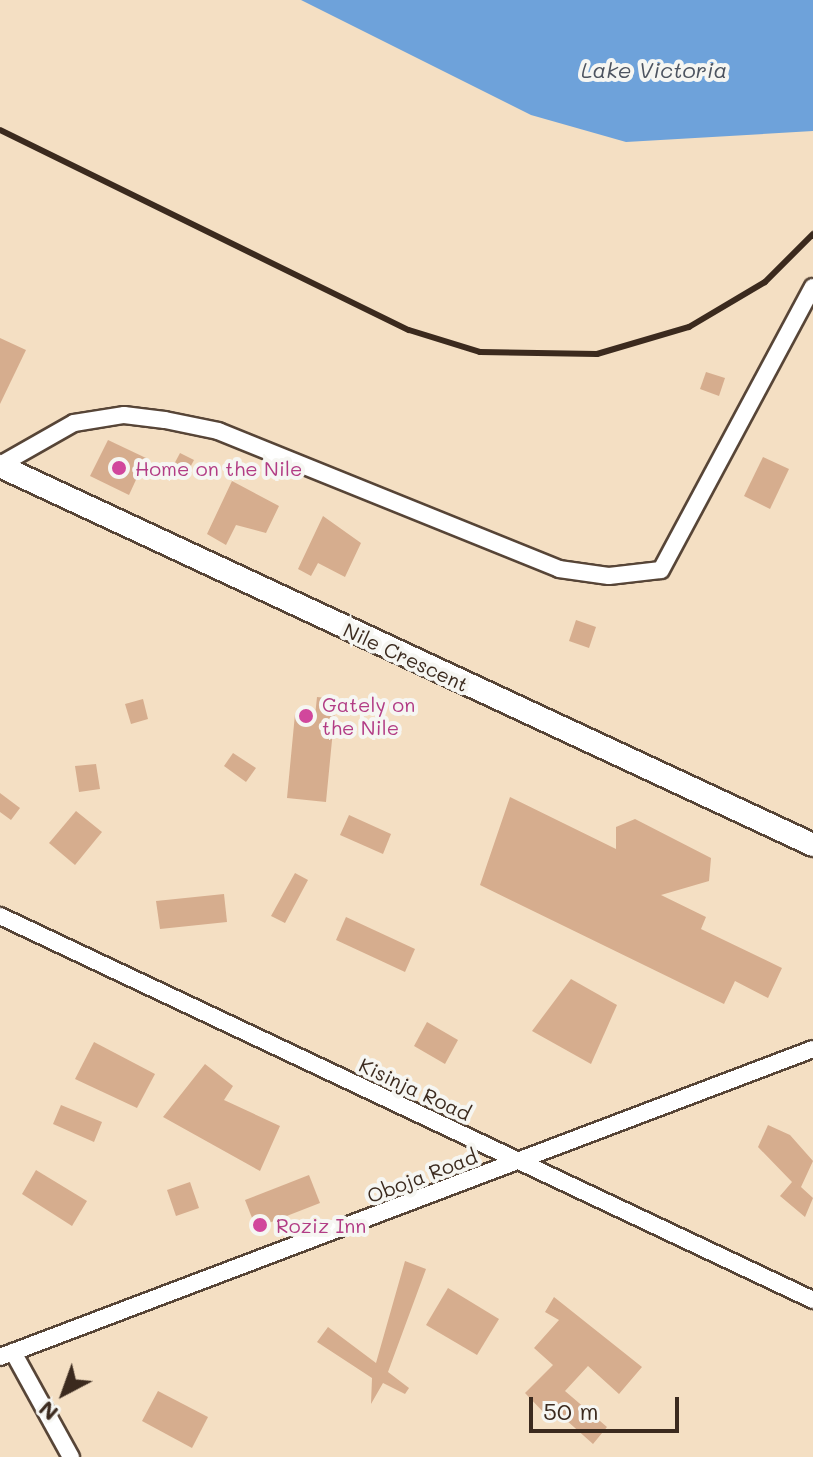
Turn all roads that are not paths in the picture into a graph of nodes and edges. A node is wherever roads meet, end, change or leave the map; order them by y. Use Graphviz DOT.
graph roads {
  1 [pos="813,287"];
  2 [pos="0,466"];
  3 [pos="813,845"];
  4 [pos="0,916"];
  5 [pos="813,1049"];
  6 [pos="520,1161"];
  7 [pos="813,1300"];
  8 [pos="7,1354"];
  9 [pos="71,1457"];
  1 -- 2 [label="street"];
  2 -- 3 [label="street, Nile Crescent"];
  4 -- 6 [label="street, Kisinja Road"];
  5 -- 6 [label="street, Oboja Road"];
  6 -- 7 [label="street, Kisinja Road"];
  6 -- 8 [label="street, Oboja Road"];
  8 -- 9 [label="street"];
}
